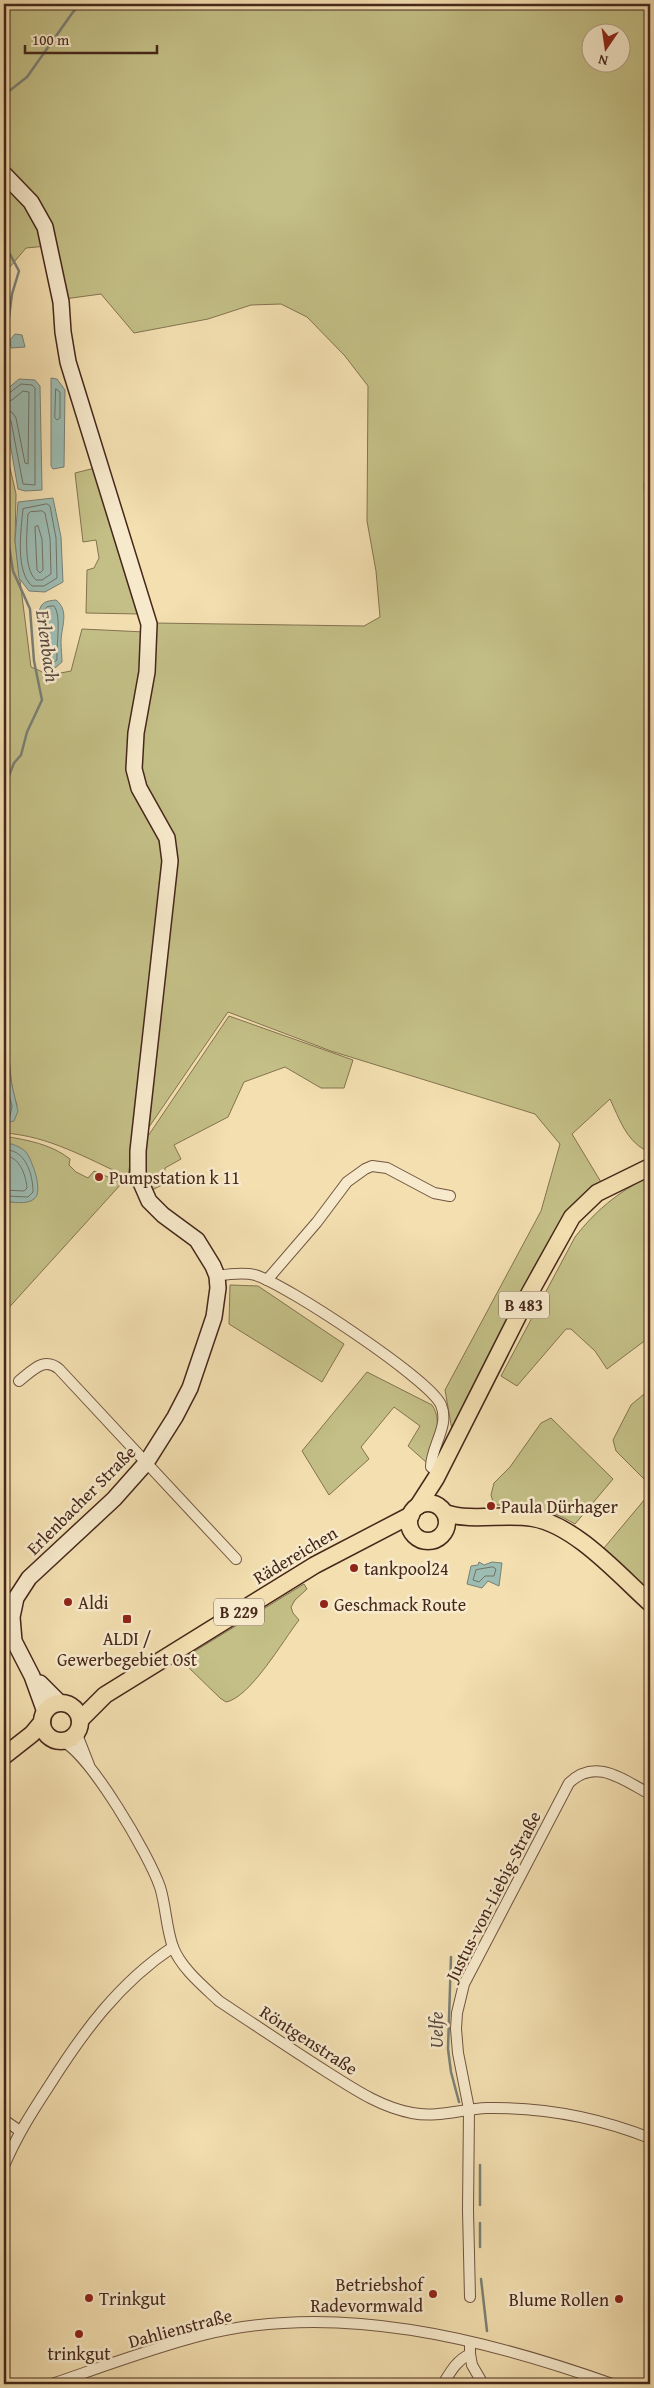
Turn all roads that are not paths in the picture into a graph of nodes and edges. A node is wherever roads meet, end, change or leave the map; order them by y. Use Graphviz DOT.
graph roads {
  1 [pos="4,174"];
  2 [pos="650,1168"];
  3 [pos="450,1196"];
  4 [pos="217,1276"];
  5 [pos="267,1280"];
  6 [pos="19,1381"];
  7 [pos="146,1463"];
  8 [pos="437,1475"];
  9 [pos="440,1509"];
  10 [pos="414,1511"];
  11 [pos="477,1518"];
  12 [pos="446,1530"];
  13 [pos="379,1533"];
  14 [pos="413,1533"];
  15 [pos="236,1558"];
  16 [pos="650,1603"];
  17 [pos="8,1617"];
  18 [pos="32,1676"];
  19 [pos="105,1695"];
  20 [pos="65,1704"];
  21 [pos="44,1717"];
  22 [pos="79,1726"];
  23 [pos="56,1739"];
  24 [pos="7,1754"];
  25 [pos="90,1766"];
  26 [pos="650,1794"];
  27 [pos="173,1947"];
  28 [pos="469,2109"];
  29 [pos="4,2120"];
  30 [pos="20,2131"];
  31 [pos="650,2138"];
  32 [pos="4,2166"];
  33 [pos="470,2297"];
  34 [pos="470,2343"];
  35 [pos="470,2354"];
  36 [pos="52,2384"];
  37 [pos="443,2384"];
  38 [pos="482,2384"];
  39 [pos="612,2384"];
  1 -- 4 [label="street, Erlenbacher Straße"];
  2 -- 8 [label="main road, B 483"];
  3 -- 5 [label="street"];
  4 -- 5 [label="street"];
  4 -- 7 [label="street, Erlenbacher Straße"];
  5 -- 8 [label="street"];
  6 -- 7 [label="street"];
  7 -- 15 [label="street"];
  7 -- 17 [label="street, Erlenbacher Straße"];
  8 -- 9 [label="main road, B 483"];
  8 -- 10 [label="main road, B 483"];
  9 -- 10 [label="main road"];
  9 -- 11 [label="main road"];
  9 -- 12 [label="main road"];
  10 -- 13 [label="main road, Rädereichen / B 229"];
  10 -- 14 [label="main road"];
  11 -- 12 [label="main road"];
  11 -- 16 [label="main road"];
  12 -- 14 [label="main road"];
  13 -- 14 [label="main road, Rädereichen / B 229"];
  13 -- 19 [label="main road, Rädereichen / B 229"];
  17 -- 18 [label="street, Erlenbacher Straße"];
  18 -- 20 [label="street, Erlenbacher Straße"];
  18 -- 21 [label="street, Erlenbacher Straße"];
  19 -- 20 [label="main road, Rädereichen / B 229"];
  19 -- 22 [label="main road, Rädereichen / B 229"];
  20 -- 21 [label="main road"];
  20 -- 22 [label="main road"];
  21 -- 23 [label="main road"];
  21 -- 24 [label="main road"];
  22 -- 23 [label="main road"];
  22 -- 25 [label="street, Röntgenstraße"];
  23 -- 24 [label="main road"];
  23 -- 25 [label="street, Röntgenstraße"];
  25 -- 27 [label="street, Röntgenstraße"];
  26 -- 28 [label="street, Justus-von-Liebig-Straße"];
  27 -- 28 [label="street, Röntgenstraße"];
  27 -- 30 [label="street"];
  28 -- 31 [label="street, Röntgenstraße"];
  28 -- 33 [label="street, Justus-von-Liebig-Straße"];
  29 -- 30 [label="street"];
  30 -- 32 [label="street"];
  34 -- 35 [label="street"];
  34 -- 36 [label="street, Dahlienstraße"];
  34 -- 39 [label="street, Dahlienstraße"];
  35 -- 37 [label="street"];
  35 -- 38 [label="street"];
}
